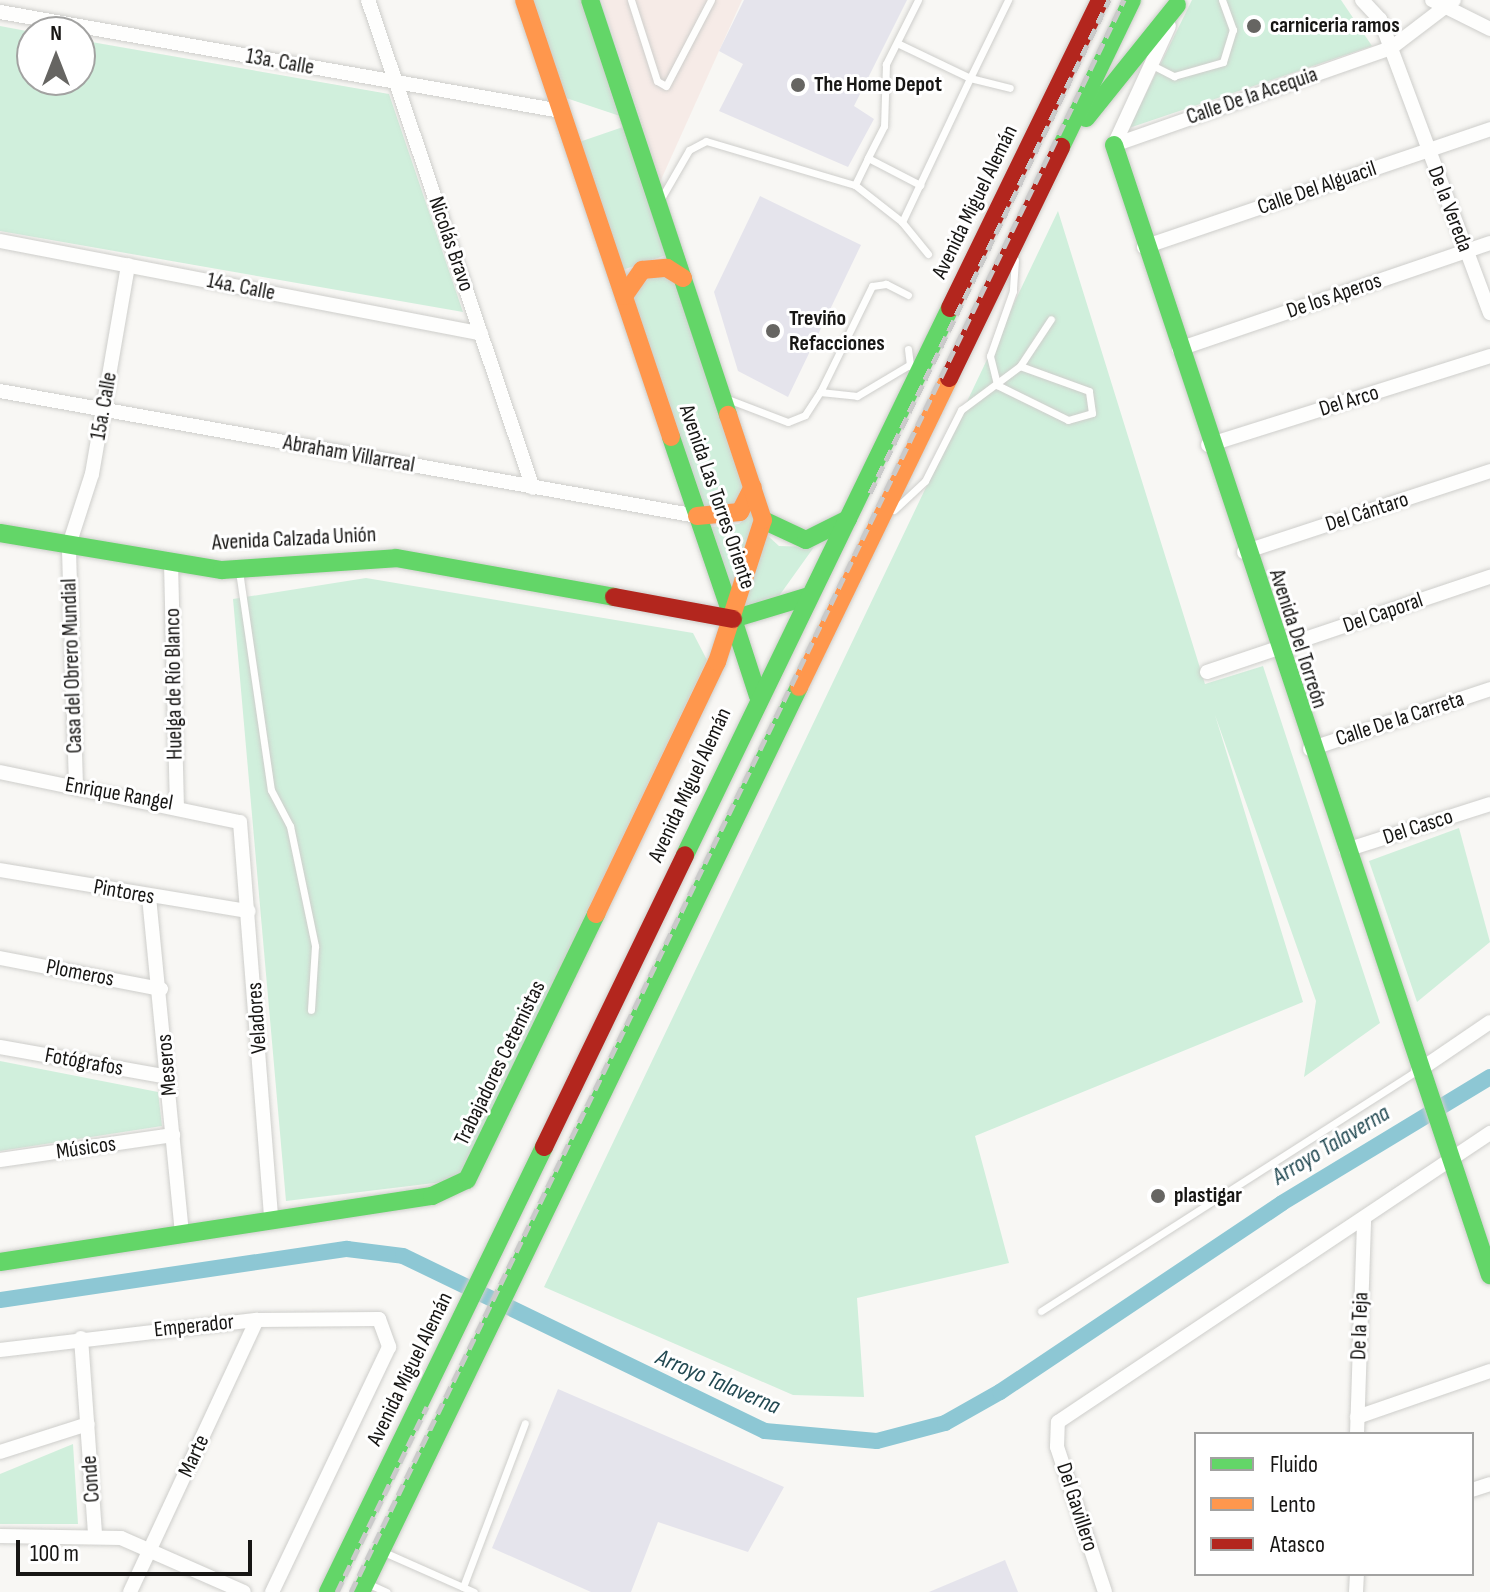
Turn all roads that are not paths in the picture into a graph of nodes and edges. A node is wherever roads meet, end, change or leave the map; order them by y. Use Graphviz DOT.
graph roads {
  1 [pos="368,0"];
  2 [pos="524,0"];
  3 [pos="590,0"];
  4 [pos="631,0"];
  5 [pos="711,0"];
  6 [pos="918,0"];
  7 [pos="1008,0"];
  8 [pos="1100,0"];
  9 [pos="1132,0"];
  10 [pos="1222,0"];
  11 [pos="1362,0"];
  12 [pos="1432,0"];
  13 [pos="1179,3"];
  14 [pos="1452,4"];
  15 [pos="0,12"];
  16 [pos="1490,29"];
  17 [pos="897,43"];
  18 [pos="1391,48"];
  19 [pos="1152,65"];
  20 [pos="970,78"];
  21 [pos="397,83"];
  22 [pos="1010,88"];
  23 [pos="561,111"];
  24 [pos="1490,129"];
  25 [pos="1114,145"];
  26 [pos="1061,147"];
  27 [pos="1428,150"];
  28 [pos="868,158"];
  29 [pos="855,185"];
  30 [pos="920,185"];
  31 [pos="658,204"];
  32 [pos="902,222"];
  33 [pos="0,241"];
  34 [pos="1490,243"];
  35 [pos="1013,246"];
  36 [pos="1144,247"];
  37 [pos="1466,251"];
  38 [pos="928,254"];
  39 [pos="128,265"];
  40 [pos="683,278"];
  41 [pos="908,295"];
  42 [pos="624,296"];
  43 [pos="1490,313"];
  44 [pos="1051,319"];
  45 [pos="481,334"];
  46 [pos="908,349"];
  47 [pos="1179,349"];
  48 [pos="1490,356"];
  49 [pos="1020,366"];
  50 [pos="914,368"];
  51 [pos="997,385"];
  52 [pos="0,391"];
  53 [pos="820,392"];
  54 [pos="724,398"];
  55 [pos="104,410"];
  56 [pos="1208,445"];
  57 [pos="1490,471"];
  58 [pos="753,487"];
  59 [pos="533,488"];
  60 [pos="697,516"];
  61 [pos="849,517"];
  62 [pos="879,519"];
  63 [pos="763,520"];
  64 [pos="0,533"];
  65 [pos="69,545"];
  66 [pos="1244,552"];
  67 [pos="171,563"];
  68 [pos="239,569"];
  69 [pos="1490,577"];
  70 [pos="809,596"];
  71 [pos="733,619"];
  72 [pos="1276,650"];
  73 [pos="1207,672"];
  74 [pos="1490,689"];
  75 [pos="758,696"];
  76 [pos="1310,749"];
  77 [pos="0,772"];
  78 [pos="76,786"];
  79 [pos="177,804"];
  80 [pos="1490,804"];
  81 [pos="237,818"];
  82 [pos="1346,850"];
  83 [pos="0,870"];
  84 [pos="149,897"];
  85 [pos="249,911"];
  86 [pos="0,958"];
  87 [pos="161,989"];
  88 [pos="311,1010"];
  89 [pos="1490,1022"];
  90 [pos="0,1047"];
  91 [pos="1418,1071"];
  92 [pos="168,1077"];
  93 [pos="1490,1133"];
  94 [pos="173,1135"];
  95 [pos="1446,1153"];
  96 [pos="0,1160"];
  97 [pos="1364,1218"];
  98 [pos="271,1220"];
  99 [pos="182,1234"];
  100 [pos="0,1262"];
  101 [pos="1489,1266"];
  102 [pos="1041,1311"];
  103 [pos="257,1320"];
  104 [pos="385,1325"];
  105 [pos="81,1338"];
  106 [pos="0,1350"];
  107 [pos="1490,1371"];
  108 [pos="1357,1417"];
  109 [pos="525,1423"];
  110 [pos="88,1424"];
  111 [pos="1357,1432"];
  112 [pos="0,1452"];
  113 [pos="95,1535"];
  114 [pos="0,1536"];
  115 [pos="151,1548"];
  116 [pos="381,1551"];
  117 [pos="338,1573"];
  118 [pos="363,1587"];
  119 [pos="463,1587"];
  120 [pos="130,1592"];
  121 [pos="244,1592"];
  122 [pos="272,1592"];
  123 [pos="315,1592"];
  124 [pos="328,1592"];
  125 [pos="387,1592"];
  126 [pos="474,1592"];
  127 [pos="1105,1592"];
  1 -- 21 [label="street, Nicolás Bravo"];
  2 -- 23 [label="main road, Avenida Las Torres Oriente"];
  3 -- 31 [label="main road, Avenida Las Torres Oriente"];
  4 -- 5 [label="lane"];
  6 -- 17 [label="lane"];
  7 -- 20 [label="lane"];
  8 -- 50 [label="main road, Avenida Miguel Alemán"];
  9 -- 26 [label="main road"];
  10 -- 19 [label="lane"];
  11 -- 18 [label="street, De la Vereda"];
  12 -- 14 [label="street"];
  13 -- 19 [label="street"];
  13 -- 26 [label="main road"];
  14 -- 16 [label="street"];
  14 -- 18 [label="street, Calle De la Acequia"];
  15 -- 21 [label="street, 13a. Calle"];
  17 -- 20 [label="lane"];
  17 -- 28 [label="lane"];
  18 -- 25 [label="street, Calle De la Acequia"];
  18 -- 27 [label="street, De la Vereda"];
  19 -- 25 [label="street"];
  20 -- 22 [label="lane"];
  20 -- 30 [label="lane"];
  21 -- 23 [label="street, 13a. Calle"];
  21 -- 45 [label="street, Nicolás Bravo"];
  23 -- 42 [label="main road, Avenida Las Torres Oriente"];
  24 -- 27 [label="street, Calle Del Alguacil"];
  25 -- 36 [label="main road, Avenida Del Torreón"];
  26 -- 35 [label="main road"];
  27 -- 36 [label="street, Calle Del Alguacil"];
  27 -- 37 [label="street, De la Vereda"];
  28 -- 29 [label="lane"];
  28 -- 30 [label="lane"];
  29 -- 31 [label="lane"];
  29 -- 32 [label="lane"];
  30 -- 32 [label="lane"];
  31 -- 40 [label="main road, Avenida Las Torres Oriente"];
  32 -- 38 [label="lane"];
  33 -- 39 [label="street, 14a. Calle"];
  34 -- 37 [label="street, De los Aperos"];
  35 -- 51 [label="lane"];
  35 -- 62 [label="main road"];
  36 -- 47 [label="main road, Avenida Del Torreón"];
  37 -- 43 [label="street, De la Vereda"];
  37 -- 47 [label="street, De los Aperos"];
  39 -- 45 [label="street, 14a. Calle"];
  39 -- 55 [label="street, 15a. Calle"];
  40 -- 42 [label="main road"];
  40 -- 54 [label="main road, Avenida Las Torres Oriente"];
  41 -- 53 [label="lane"];
  42 -- 60 [label="main road, Avenida Las Torres Oriente"];
  44 -- 49 [label="lane"];
  45 -- 59 [label="street, Nicolás Bravo"];
  46 -- 50 [label="lane"];
  47 -- 56 [label="main road, Avenida Del Torreón"];
  48 -- 56 [label="street, Del Arco"];
  49 -- 51 [label="lane"];
  49 -- 51 [label="lane"];
  50 -- 53 [label="lane"];
  50 -- 61 [label="main road, Avenida Miguel Alemán"];
  51 -- 62 [label="lane"];
  52 -- 55 [label="street, Abraham Villarreal"];
  53 -- 54 [label="lane"];
  54 -- 58 [label="main road, Avenida Las Torres Oriente"];
  55 -- 59 [label="street, Abraham Villarreal"];
  55 -- 65 [label="street, 15a. Calle"];
  56 -- 66 [label="main road, Avenida Del Torreón"];
  57 -- 66 [label="street, Del Cántaro"];
  58 -- 60 [label="main road"];
  58 -- 63 [label="main road, Avenida Las Torres Oriente"];
  59 -- 60 [label="street, Abraham Villarreal"];
  60 -- 71 [label="main road, Avenida Las Torres Oriente"];
  61 -- 63 [label="main road"];
  61 -- 70 [label="main road, Avenida Miguel Alemán"];
  62 -- 116 [label="main road"];
  63 -- 71 [label="main road, Avenida Las Torres Oriente"];
  64 -- 65 [label="main road, Avenida Calzada Unión"];
  65 -- 67 [label="main road, Avenida Calzada Unión"];
  65 -- 78 [label="street, Casa del Obrero Mundial"];
  66 -- 72 [label="main road, Avenida Del Torreón"];
  67 -- 68 [label="main road, Avenida Calzada Unión"];
  67 -- 79 [label="street, Huelga de Río Blanco"];
  68 -- 71 [label="main road, Avenida Calzada Unión"];
  68 -- 88 [label="lane"];
  69 -- 72 [label="street, Del Caporal"];
  70 -- 71 [label="main road"];
  70 -- 75 [label="main road, Avenida Miguel Alemán"];
  71 -- 75 [label="main road"];
  71 -- 98 [label="main road, Trabajadores Cetemistas"];
  72 -- 73 [label="street, Del Caporal"];
  72 -- 76 [label="main road, Avenida Del Torreón"];
  74 -- 76 [label="street, Calle De la Carreta"];
  75 -- 117 [label="main road, Avenida Miguel Alemán"];
  76 -- 82 [label="main road, Avenida Del Torreón"];
  77 -- 78 [label="street, Enrique Rangel"];
  78 -- 79 [label="street, Enrique Rangel"];
  79 -- 81 [label="street, Enrique Rangel"];
  80 -- 82 [label="street, Del Casco"];
  81 -- 85 [label="street, Veladores"];
  82 -- 91 [label="main road, Avenida Del Torreón"];
  83 -- 84 [label="street, Pintores"];
  84 -- 85 [label="street, Pintores"];
  84 -- 87 [label="street, Meseros"];
  85 -- 98 [label="street, Veladores"];
  86 -- 87 [label="street, Plomeros"];
  87 -- 92 [label="street, Meseros"];
  89 -- 91 [label="street"];
  90 -- 92 [label="street, Fotógrafos"];
  91 -- 95 [label="main road, Avenida Del Torreón"];
  91 -- 102 [label="lane"];
  92 -- 94 [label="street, Meseros"];
  93 -- 95 [label="street"];
  94 -- 96 [label="street, Músicos"];
  94 -- 99 [label="street, Meseros"];
  95 -- 97 [label="street"];
  95 -- 101 [label="main road"];
  97 -- 108 [label="street, De la Teja"];
  97 -- 127 [label="street, Del Gavillero"];
  98 -- 99 [label="main road, Trabajadores Cetemistas"];
  99 -- 100 [label="main road, Trabajadores Cetemistas"];
  103 -- 104 [label="street, Emperador"];
  103 -- 105 [label="street, Emperador"];
  103 -- 115 [label="street, Marte"];
  104 -- 122 [label="street, Avenida Miguel Alemán"];
  105 -- 106 [label="street, Emperador"];
  105 -- 110 [label="street, Conde"];
  107 -- 108 [label="street"];
  108 -- 111 [label="street, De la Teja"];
  109 -- 119 [label="lane"];
  110 -- 112 [label="street, Conde"];
  110 -- 113 [label="street, Conde"];
  113 -- 114 [label="street"];
  113 -- 115 [label="street"];
  115 -- 120 [label="street, Marte"];
  115 -- 121 [label="street"];
  116 -- 118 [label="main road"];
  116 -- 119 [label="lane"];
  117 -- 123 [label="main road"];
  117 -- 124 [label="main road, Avenida Miguel Alemán"];
  118 -- 125 [label="lane"];
  119 -- 126 [label="lane"];
}
